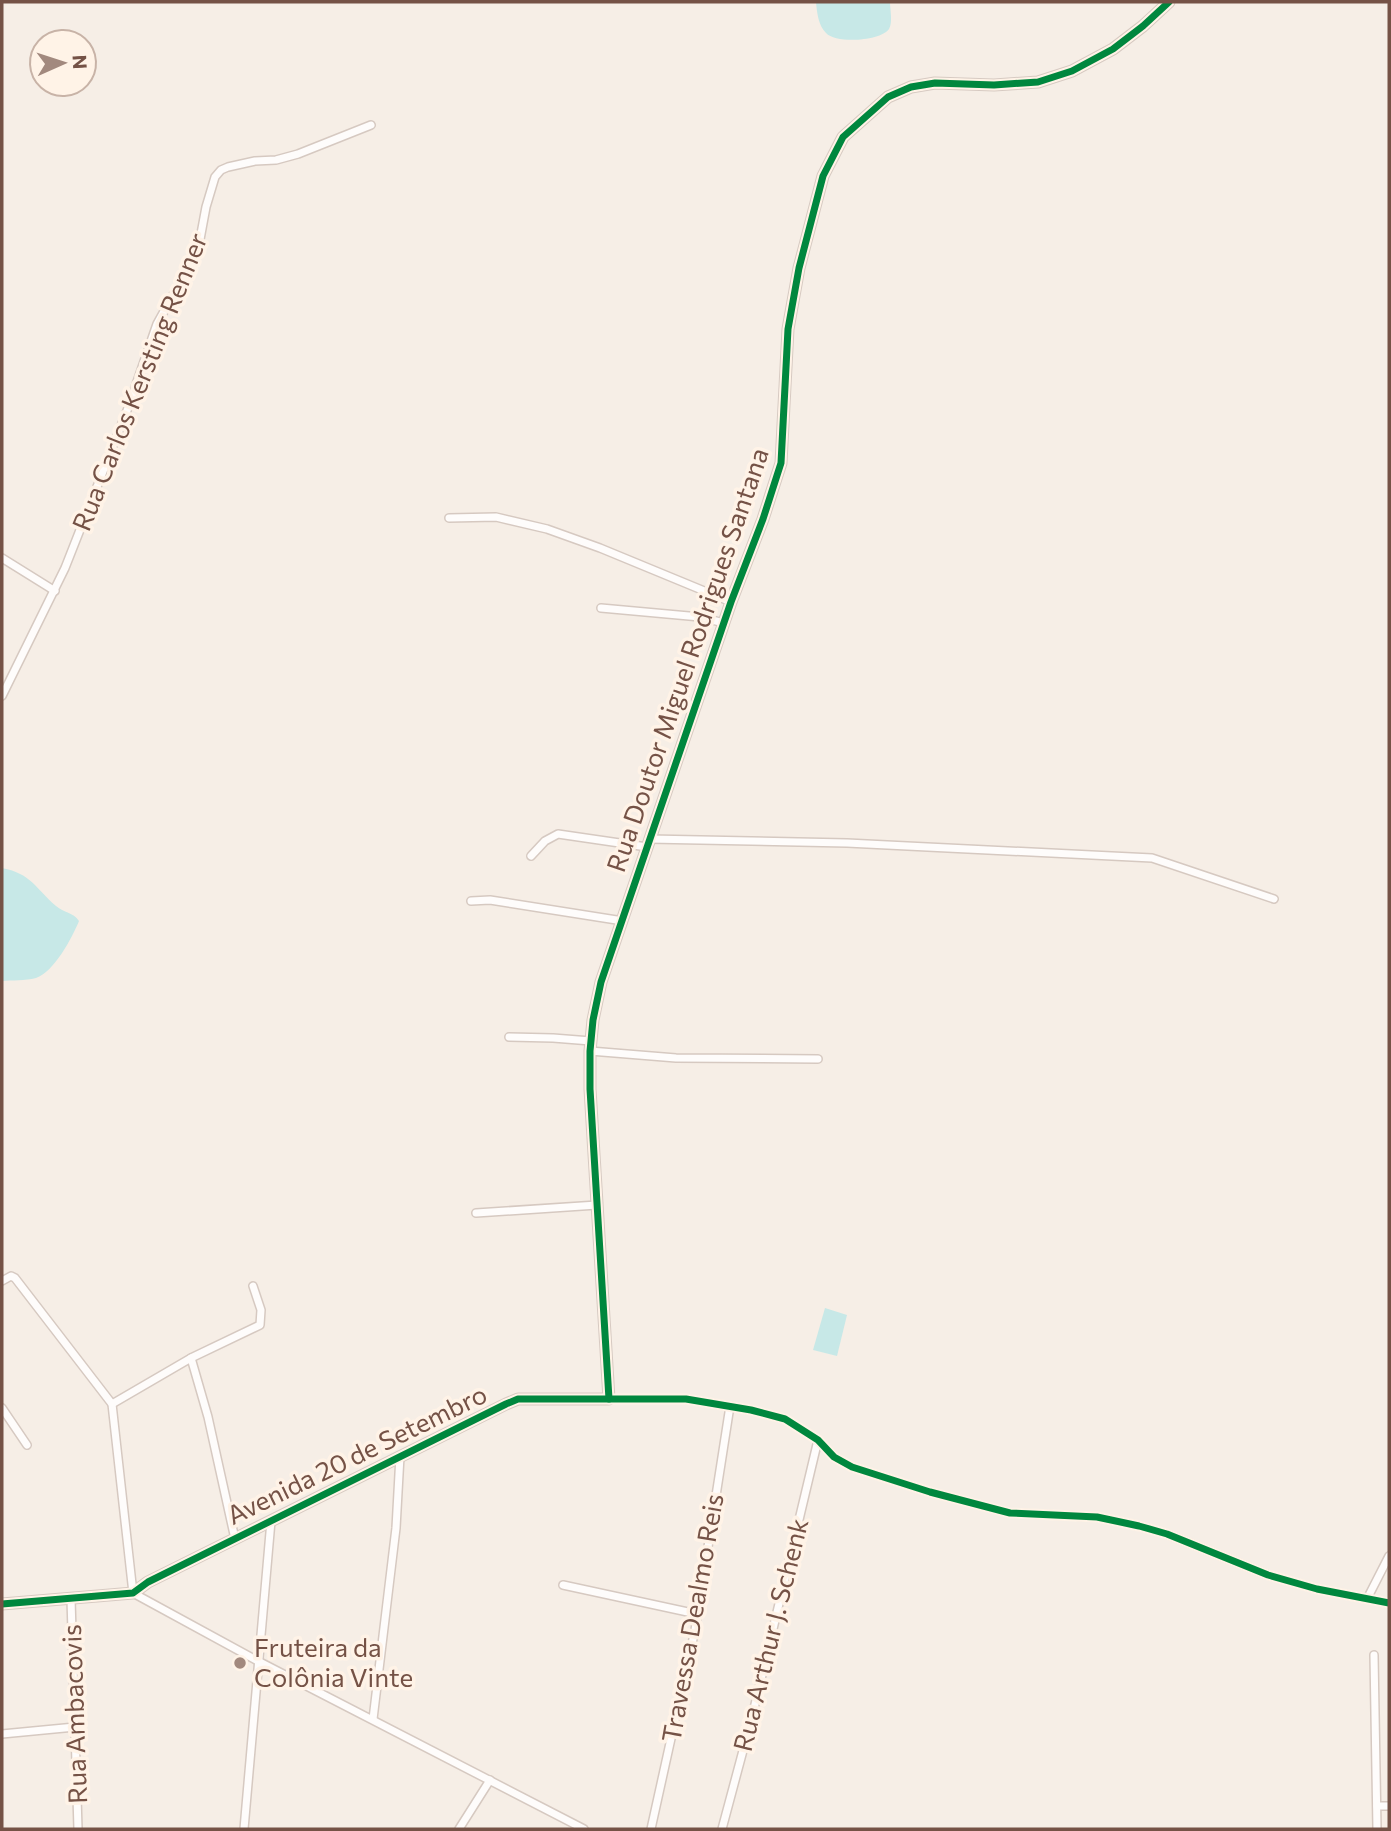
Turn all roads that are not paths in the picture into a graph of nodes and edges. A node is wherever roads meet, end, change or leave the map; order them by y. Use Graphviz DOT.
graph roads {
  1 [pos="1169,2"];
  2 [pos="371,125"];
  3 [pos="449,518"];
  4 [pos="2,558"];
  5 [pos="55,591"];
  6 [pos="731,602"];
  7 [pos="601,608"];
  8 [pos="724,623"];
  9 [pos="2,696"];
  10 [pos="648,843"];
  11 [pos="531,856"];
  12 [pos="1274,899"];
  13 [pos="471,901"];
  14 [pos="623,921"];
  15 [pos="509,1037"];
  16 [pos="590,1046"];
  17 [pos="818,1059"];
  18 [pos="597,1205"];
  19 [pos="476,1213"];
  20 [pos="4,1279"];
  21 [pos="253,1286"];
  22 [pos="191,1358"];
  23 [pos="609,1399"];
  24 [pos="112,1404"];
  25 [pos="730,1406"];
  26 [pos="2,1408"];
  27 [pos="818,1440"];
  28 [pos="27,1445"];
  29 [pos="400,1456"];
  30 [pos="271,1521"];
  31 [pos="235,1539"];
  32 [pos="1389,1556"];
  33 [pos="563,1585"];
  34 [pos="133,1593"];
  35 [pos="1367,1598"];
  36 [pos="71,1599"];
  37 [pos="1389,1603"];
  38 [pos="2,1604"];
  39 [pos="697,1614"];
  40 [pos="1374,1655"];
  41 [pos="258,1661"];
  42 [pos="373,1719"];
  43 [pos="75,1727"];
  44 [pos="2,1734"];
  45 [pos="490,1780"];
  46 [pos="1377,1805"];
  47 [pos="1389,1806"];
  48 [pos="78,1829"];
  49 [pos="244,1829"];
  50 [pos="459,1829"];
  51 [pos="583,1829"];
  52 [pos="651,1829"];
  53 [pos="722,1829"];
  54 [pos="1377,1829"];
  1 -- 6 [label="street, Rua Doutor Miguel Rodrigues Santana"];
  2 -- 5 [label="street, Rua Carlos Kersting Renner"];
  3 -- 6 [label="street"];
  4 -- 5 [label="street"];
  5 -- 9 [label="street, Rua Carlos Kersting Renner"];
  6 -- 8 [label="street, Rua Doutor Miguel Rodrigues Santana"];
  7 -- 8 [label="street"];
  8 -- 10 [label="street, Rua Doutor Miguel Rodrigues Santana"];
  10 -- 11 [label="street"];
  10 -- 12 [label="street"];
  10 -- 14 [label="street, Rua Doutor Miguel Rodrigues Santana"];
  13 -- 14 [label="street"];
  14 -- 16 [label="street, Rua Doutor Miguel Rodrigues Santana"];
  15 -- 16 [label="street"];
  16 -- 17 [label="street"];
  16 -- 18 [label="street, Rua Doutor Miguel Rodrigues Santana"];
  18 -- 19 [label="street"];
  18 -- 23 [label="street, Rua Doutor Miguel Rodrigues Santana"];
  20 -- 24 [label="street"];
  21 -- 22 [label="street"];
  22 -- 24 [label="street"];
  22 -- 31 [label="street"];
  23 -- 25 [label="street, Avenida 20 de Setembro"];
  23 -- 29 [label="street, Avenida 20 de Setembro"];
  24 -- 34 [label="street"];
  25 -- 27 [label="street, Avenida 20 de Setembro"];
  25 -- 39 [label="street, Travessa Dealmo Reis"];
  26 -- 28 [label="street"];
  27 -- 35 [label="street, Avenida 20 de Setembro"];
  27 -- 53 [label="street, Rua Arthur J. Schenk"];
  29 -- 30 [label="street, Avenida 20 de Setembro"];
  29 -- 42 [label="street"];
  30 -- 31 [label="street, Avenida 20 de Setembro"];
  30 -- 41 [label="street"];
  31 -- 34 [label="street, Avenida 20 de Setembro"];
  32 -- 35 [label="street"];
  33 -- 39 [label="street"];
  34 -- 36 [label="street, Avenida 20 de Setembro"];
  34 -- 41 [label="street"];
  35 -- 37 [label="street, Avenida 20 de Setembro"];
  36 -- 38 [label="street, Avenida 20 de Setembro"];
  36 -- 43 [label="street, Rua Ambacovis"];
  39 -- 52 [label="street, Travessa Dealmo Reis"];
  40 -- 46 [label="street"];
  41 -- 42 [label="street"];
  41 -- 49 [label="street"];
  42 -- 45 [label="street"];
  43 -- 44 [label="street"];
  43 -- 48 [label="street, Rua Ambacovis"];
  45 -- 50 [label="street"];
  45 -- 51 [label="street"];
  46 -- 47 [label="street"];
  46 -- 54 [label="street"];
}
